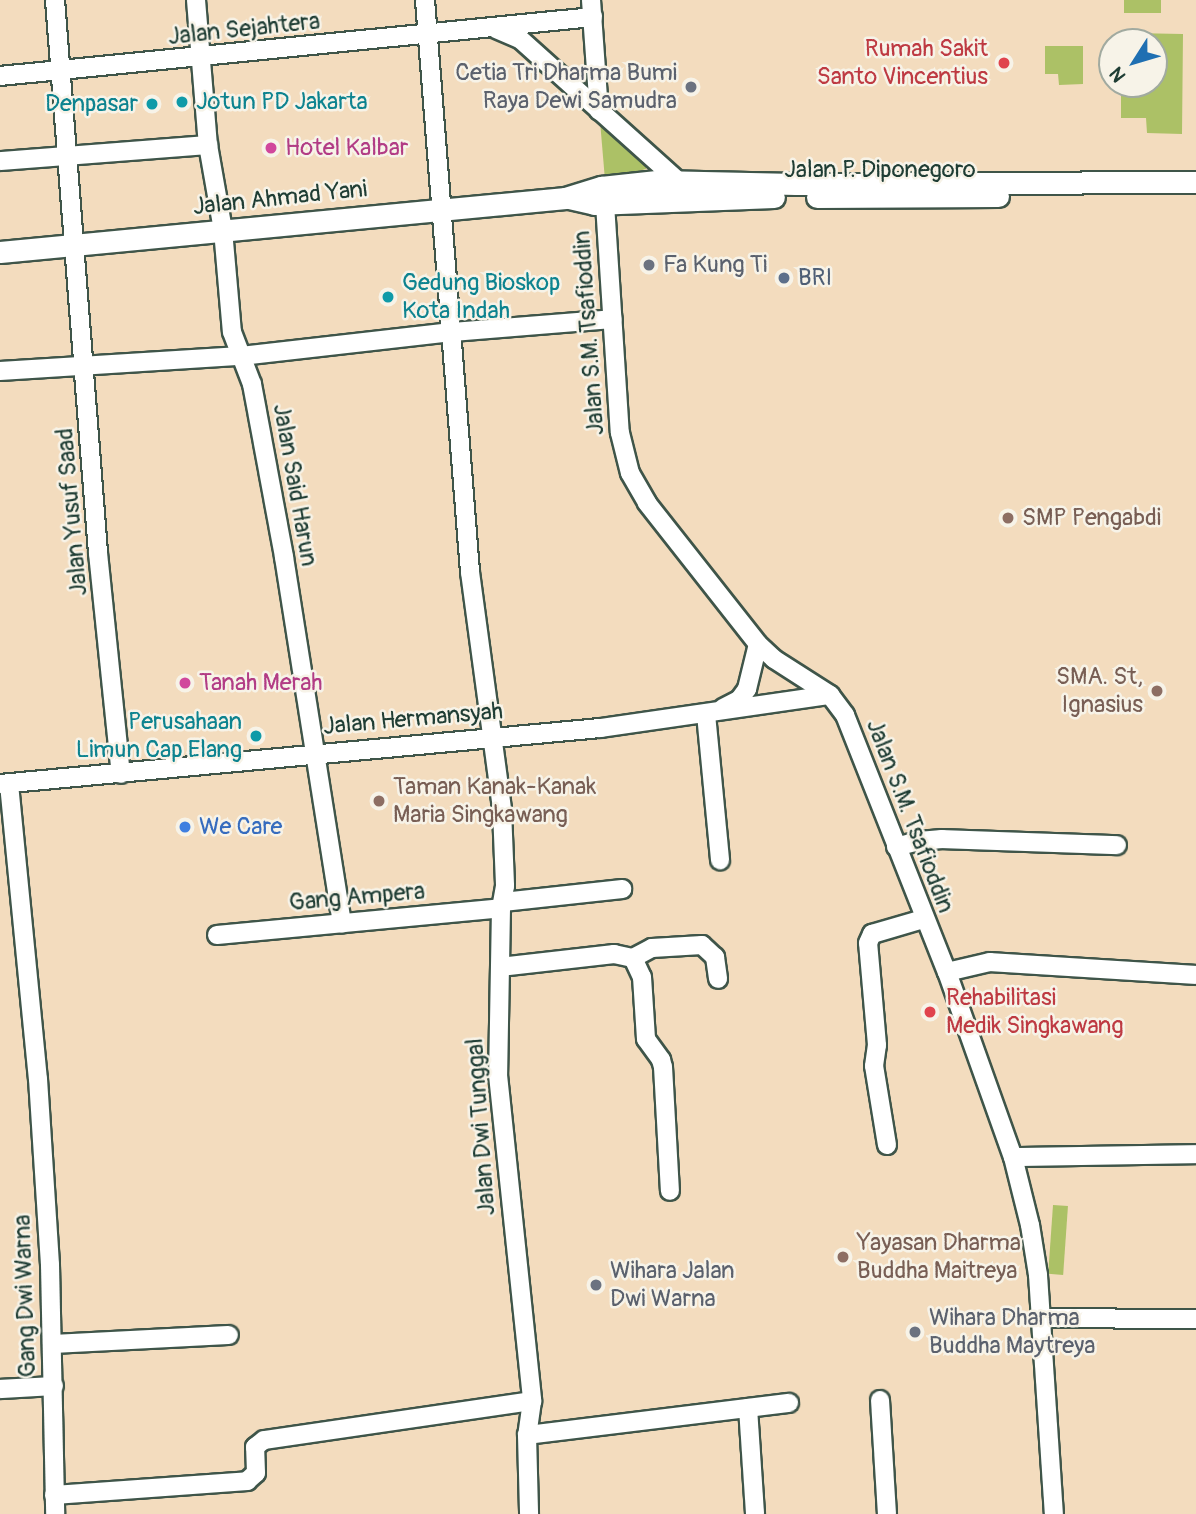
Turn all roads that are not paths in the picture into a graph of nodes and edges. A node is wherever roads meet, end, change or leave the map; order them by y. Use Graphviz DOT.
graph roads {
  1 [pos="55,0"];
  2 [pos="196,0"];
  3 [pos="425,0"];
  4 [pos="592,8"];
  5 [pos="493,27"];
  6 [pos="429,35"];
  7 [pos="201,58"];
  8 [pos="61,70"];
  9 [pos="0,76"];
  10 [pos="599,111"];
  11 [pos="208,145"];
  12 [pos="67,156"];
  13 [pos="0,161"];
  14 [pos="678,181"];
  15 [pos="1196,182"];
  16 [pos="1196,195"];
  17 [pos="565,198"];
  18 [pos="605,204"];
  19 [pos="440,208"];
  20 [pos="223,230"];
  21 [pos="75,245"];
  22 [pos="0,252"];
  23 [pos="612,319"];
  24 [pos="452,332"];
  25 [pos="241,356"];
  26 [pos="85,367"];
  27 [pos="0,371"];
  28 [pos="758,644"];
  29 [pos="830,695"];
  30 [pos="710,713"];
  31 [pos="495,737"];
  32 [pos="313,752"];
  33 [pos="121,774"];
  34 [pos="5,784"];
  35 [pos="1117,845"];
  36 [pos="896,847"];
  37 [pos="720,860"];
  38 [pos="622,889"];
  39 [pos="502,905"];
  40 [pos="923,919"];
  41 [pos="342,923"];
  42 [pos="217,935"];
  43 [pos="633,958"];
  44 [pos="500,967"];
  45 [pos="947,972"];
  46 [pos="1196,975"];
  47 [pos="718,979"];
  48 [pos="887,1144"];
  49 [pos="1196,1154"];
  50 [pos="1013,1157"];
  51 [pos="670,1191"];
  52 [pos="1042,1318"];
  53 [pos="1196,1319"];
  54 [pos="229,1335"];
  55 [pos="52,1344"];
  56 [pos="54,1386"];
  57 [pos="0,1389"];
  58 [pos="880,1399"];
  59 [pos="532,1401"];
  60 [pos="789,1403"];
  61 [pos="748,1408"];
  62 [pos="527,1435"];
  63 [pos="54,1495"];
  64 [pos="55,1514"];
  65 [pos="529,1514"];
  66 [pos="755,1514"];
  67 [pos="887,1514"];
  68 [pos="1054,1514"];
  1 -- 8 [label="street, Jalan Yusuf Saad"];
  2 -- 7 [label="street, Jalan Said Harun"];
  3 -- 6 [label="street, Jalan Dwi Tunggal"];
  4 -- 5 [label="street, Jalan Sejahtera"];
  4 -- 10 [label="street"];
  5 -- 6 [label="street, Jalan Sejahtera"];
  5 -- 10 [label="street"];
  6 -- 7 [label="street, Jalan Sejahtera"];
  6 -- 19 [label="street, Jalan Dwi Tunggal"];
  7 -- 8 [label="street, Jalan Sejahtera"];
  7 -- 11 [label="street, Jalan Said Harun"];
  8 -- 9 [label="street, Jalan Sejahtera"];
  8 -- 12 [label="street, Jalan Yusuf Saad"];
  10 -- 14 [label="street"];
  11 -- 12 [label="street"];
  11 -- 20 [label="street, Jalan Said Harun"];
  12 -- 13 [label="street"];
  12 -- 21 [label="street, Jalan Yusuf Saad"];
  14 -- 15 [label="main road, Jalan P. Diponegoro"];
  14 -- 17 [label="main road, Jalan P. Diponegoro"];
  16 -- 18 [label="main road, Jalan P. Diponegoro"];
  17 -- 18 [label="main road, Jalan P. Diponegoro"];
  17 -- 19 [label="main road, Jalan Ahmad Yani"];
  18 -- 23 [label="street, Jalan S.M. Tsafioddin"];
  19 -- 20 [label="main road, Jalan Ahmad Yani"];
  19 -- 24 [label="street, Jalan Dwi Tunggal"];
  20 -- 21 [label="main road, Jalan Ahmad Yani"];
  20 -- 25 [label="street, Jalan Said Harun"];
  21 -- 22 [label="main road, Jalan Ahmad Yani"];
  21 -- 26 [label="street, Jalan Yusuf Saad"];
  23 -- 24 [label="street"];
  23 -- 28 [label="street, Jalan S.M. Tsafioddin"];
  24 -- 25 [label="street"];
  24 -- 31 [label="street, Jalan Dwi Tunggal"];
  25 -- 26 [label="street"];
  25 -- 32 [label="street, Jalan Said Harun"];
  26 -- 27 [label="street"];
  26 -- 33 [label="street, Jalan Yusuf Saad"];
  28 -- 29 [label="street, Jalan S.M. Tsafioddin"];
  28 -- 30 [label="street"];
  29 -- 30 [label="street, Jalan Hermansyah"];
  29 -- 36 [label="street, Jalan S.M. Tsafioddin"];
  30 -- 31 [label="street, Jalan Hermansyah"];
  30 -- 37 [label="street"];
  31 -- 32 [label="street, Jalan Hermansyah"];
  31 -- 39 [label="street, Jalan Dwi Tunggal"];
  32 -- 33 [label="street, Jalan Hermansyah"];
  32 -- 41 [label="street, Jalan Said Harun"];
  33 -- 34 [label="street, Jalan Hermansyah"];
  34 -- 55 [label="street, Gang Dwi Warna"];
  35 -- 36 [label="street"];
  36 -- 40 [label="street, Jalan S.M. Tsafioddin"];
  38 -- 39 [label="street, Gang Ampera"];
  39 -- 41 [label="street, Gang Ampera"];
  39 -- 44 [label="street, Jalan Dwi Tunggal"];
  40 -- 45 [label="street, Jalan S.M. Tsafioddin"];
  40 -- 48 [label="street"];
  41 -- 42 [label="street, Gang Ampera"];
  43 -- 44 [label="street"];
  43 -- 47 [label="street"];
  43 -- 51 [label="street"];
  44 -- 59 [label="street, Jalan Dwi Tunggal"];
  45 -- 46 [label="street"];
  45 -- 50 [label="street, Jalan S.M. Tsafioddin"];
  49 -- 50 [label="street"];
  50 -- 52 [label="street, Jalan S.M. Tsafioddin"];
  52 -- 53 [label="street"];
  52 -- 68 [label="street, Jalan S.M. Tsafioddin"];
  54 -- 55 [label="street"];
  55 -- 56 [label="street, Gang Dwi Warna"];
  56 -- 57 [label="street"];
  56 -- 63 [label="street, Gang Dwi Warna"];
  58 -- 67 [label="street"];
  59 -- 62 [label="street, Jalan Dwi Tunggal"];
  59 -- 63 [label="street"];
  60 -- 61 [label="street"];
  61 -- 62 [label="street"];
  61 -- 66 [label="street"];
  62 -- 65 [label="street, Jalan Dwi Tunggal"];
  63 -- 64 [label="street, Gang Dwi Warna"];
}
